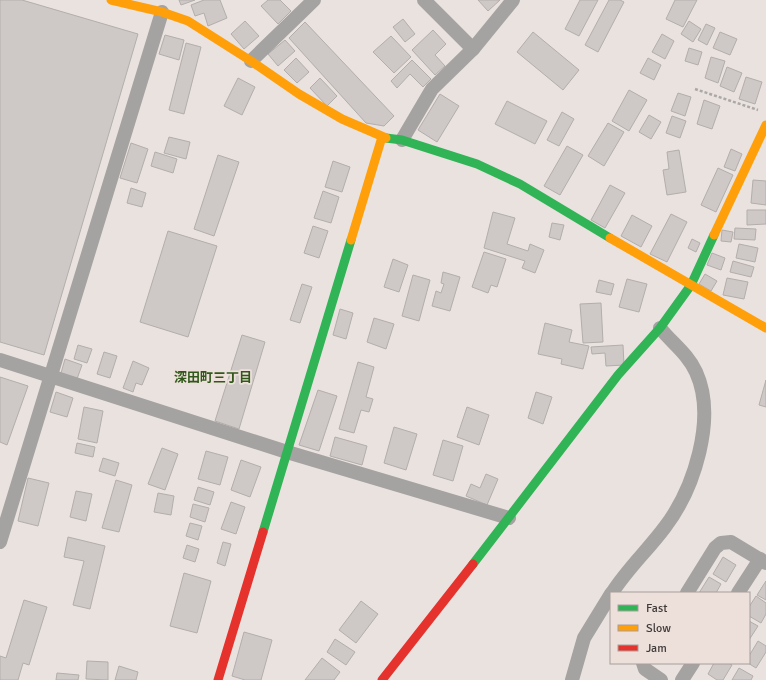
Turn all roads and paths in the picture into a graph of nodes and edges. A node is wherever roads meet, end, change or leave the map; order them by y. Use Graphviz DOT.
graph roads {
  1 [pos="111,0"];
  2 [pos="314,0"];
  3 [pos="424,0"];
  4 [pos="513,0"];
  5 [pos="129,2"];
  6 [pos="162,12"];
  7 [pos="473,49"];
  8 [pos="251,61"];
  9 [pos="695,89"];
  10 [pos="759,110"];
  11 [pos="766,125"];
  12 [pos="382,137"];
  13 [pos="402,140"];
  14 [pos="691,285"];
  15 [pos="660,328"];
  16 [pos="766,328"];
  17 [pos="0,360"];
  18 [pos="50,376"];
  19 [pos="287,452"];
  20 [pos="509,518"];
  21 [pos="0,542"];
  22 [pos="763,561"];
  23 [pos="612,592"];
  24 [pos="688,592"];
  25 [pos="739,592"];
  26 [pos="610,596"];
  27 [pos="643,664"];
  28 [pos="692,664"];
  29 [pos="218,680"];
  30 [pos="382,680"];
  31 [pos="572,680"];
  32 [pos="661,680"];
  33 [pos="682,680"];
  1 -- 5 [label="street"];
  2 -- 8 [label="street"];
  3 -- 7 [label="street"];
  4 -- 7 [label="street"];
  5 -- 6 [label="street"];
  6 -- 8 [label="street"];
  6 -- 18 [label="street"];
  7 -- 13 [label="street"];
  8 -- 12 [label="street"];
  9 -- 10 [label="path"];
  11 -- 14 [label="street"];
  12 -- 13 [label="street"];
  12 -- 19 [label="street"];
  13 -- 14 [label="street"];
  14 -- 15 [label="street"];
  14 -- 16 [label="street"];
  15 -- 20 [label="street"];
  15 -- 23 [label="street"];
  17 -- 18 [label="street"];
  18 -- 19 [label="street"];
  18 -- 21 [label="street"];
  19 -- 20 [label="street"];
  19 -- 29 [label="street"];
  20 -- 30 [label="street"];
  22 -- 24 [label="street"];
  22 -- 25 [label="street"];
  26 -- 31 [label="street"];
  27 -- 32 [label="street"];
  28 -- 33 [label="street"];
}
